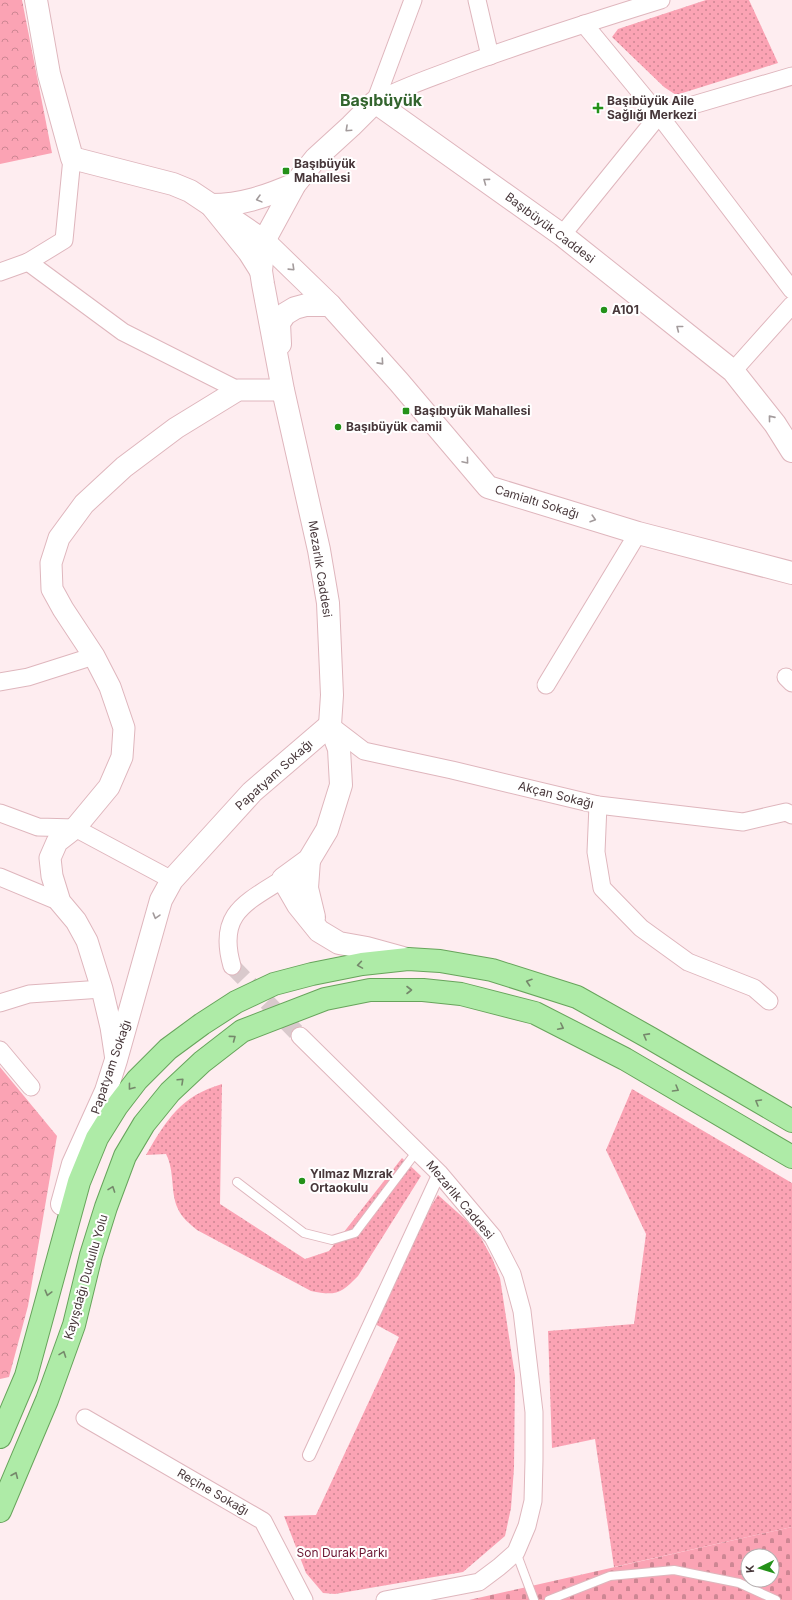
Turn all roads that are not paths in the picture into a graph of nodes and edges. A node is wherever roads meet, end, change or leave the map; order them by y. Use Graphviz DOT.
graph roads {
  1 [pos="36,0"];
  2 [pos="413,0"];
  3 [pos="477,0"];
  4 [pos="661,0"];
  5 [pos="584,24"];
  6 [pos="490,56"];
  7 [pos="792,76"];
  8 [pos="375,102"];
  9 [pos="659,115"];
  10 [pos="72,158"];
  11 [pos="295,184"];
  12 [pos="211,205"];
  13 [pos="562,235"];
  14 [pos="264,241"];
  15 [pos="28,262"];
  16 [pos="261,271"];
  17 [pos="0,272"];
  18 [pos="792,290"];
  19 [pos="330,305"];
  20 [pos="792,305"];
  21 [pos="733,371"];
  22 [pos="238,390"];
  23 [pos="283,390"];
  24 [pos="792,451"];
  25 [pos="638,533"];
  26 [pos="792,573"];
  27 [pos="94,656"];
  28 [pos="0,682"];
  29 [pos="546,685"];
  30 [pos="330,724"];
  31 [pos="598,805"];
  32 [pos="0,813"];
  33 [pos="792,815"];
  34 [pos="75,828"];
  35 [pos="309,860"];
  36 [pos="0,877"];
  37 [pos="283,879"];
  38 [pos="172,880"];
  39 [pos="60,902"];
  40 [pos="319,931"];
  41 [pos="408,959"];
  42 [pos="232,966"];
  43 [pos="102,989"];
  44 [pos="769,1001"];
  45 [pos="0,1003"];
  46 [pos="300,1036"];
  47 [pos="0,1050"];
  48 [pos="116,1060"];
  49 [pos="31,1087"];
  50 [pos="792,1121"];
  51 [pos="417,1151"];
  52 [pos="792,1157"];
  53 [pos="440,1173"];
  54 [pos="237,1182"];
  55 [pos="58,1255"];
  56 [pos="85,1418"];
  57 [pos="0,1437"];
  58 [pos="309,1455"];
  59 [pos="0,1511"];
  60 [pos="516,1552"];
  61 [pos="304,1600"];
  62 [pos="385,1600"];
  63 [pos="534,1600"];
  64 [pos="548,1600"];
  65 [pos="776,1600"];
  1 -- 10 [label="main road"];
  2 -- 8 [label="street"];
  3 -- 6 [label="street"];
  4 -- 5 [label="street"];
  5 -- 6 [label="street"];
  5 -- 9 [label="street"];
  6 -- 8 [label="street"];
  7 -- 9 [label="street"];
  8 -- 11 [label="main road, one-way"];
  13 -- 8 [label="main road, Başıbüyük Caddesi, one-way"];
  9 -- 13 [label="street"];
  9 -- 18 [label="street"];
  10 -- 12 [label="main road"];
  10 -- 15 [label="street"];
  11 -- 12 [label="main road, one-way"];
  11 -- 14 [label="main road"];
  12 -- 14 [label="main road"];
  12 -- 16 [label="main road"];
  21 -- 13 [label="main road, Başıbüyük Caddesi, one-way"];
  14 -- 16 [label="main road, Mezarlık Caddesi"];
  14 -- 19 [label="main road, Camialtı Sokağı, one-way"];
  15 -- 17 [label="street"];
  15 -- 22 [label="street"];
  16 -- 23 [label="main road, Mezarlık Caddesi"];
  19 -- 23 [label="main road"];
  19 -- 25 [label="main road, Camialtı Sokağı, one-way"];
  20 -- 21 [label="street"];
  24 -- 21 [label="main road, Başıbüyük Caddesi, one-way"];
  22 -- 23 [label="street"];
  22 -- 27 [label="street"];
  23 -- 30 [label="main road, Mezarlık Caddesi"];
  25 -- 26 [label="main road, Camialtı Sokağı"];
  25 -- 29 [label="street"];
  27 -- 28 [label="street"];
  27 -- 34 [label="street"];
  30 -- 31 [label="street, Akçan Sokağı"];
  30 -- 35 [label="main road, Mezarlık Caddesi"];
  30 -- 38 [label="main road, Papatyam Sokağı"];
  31 -- 33 [label="street, Akçan Sokağı"];
  31 -- 44 [label="street"];
  32 -- 34 [label="street"];
  34 -- 38 [label="street"];
  34 -- 39 [label="street"];
  35 -- 37 [label="main road, Mezarlık Caddesi"];
  35 -- 40 [label="main road"];
  36 -- 39 [label="street"];
  37 -- 40 [label="main road"];
  37 -- 42 [label="street, Mezarlık Caddesi"];
  38 -- 48 [label="main road, Papatyam Sokağı, one-way"];
  39 -- 43 [label="street"];
  40 -- 41 [label="main road"];
  50 -- 41 [label="main road, one-way"];
  41 -- 55 [label="main road, one-way"];
  43 -- 45 [label="street"];
  43 -- 48 [label="street"];
  46 -- 51 [label="street, Mezarlık Caddesi"];
  47 -- 49 [label="street"];
  48 -- 55 [label="main road, Papatyam Sokağı"];
  51 -- 53 [label="street, Mezarlık Caddesi"];
  51 -- 54 [label="lane"];
  59 -- 52 [label="main road, Kayışdağı Dudullu Yolu, one-way"];
  53 -- 58 [label="street"];
  53 -- 60 [label="street, Mezarlık Caddesi"];
  55 -- 57 [label="main road, one-way"];
  56 -- 61 [label="street, Reçine Sokağı"];
  60 -- 62 [label="street"];
  60 -- 63 [label="lane"];
  64 -- 65 [label="lane"];
}
